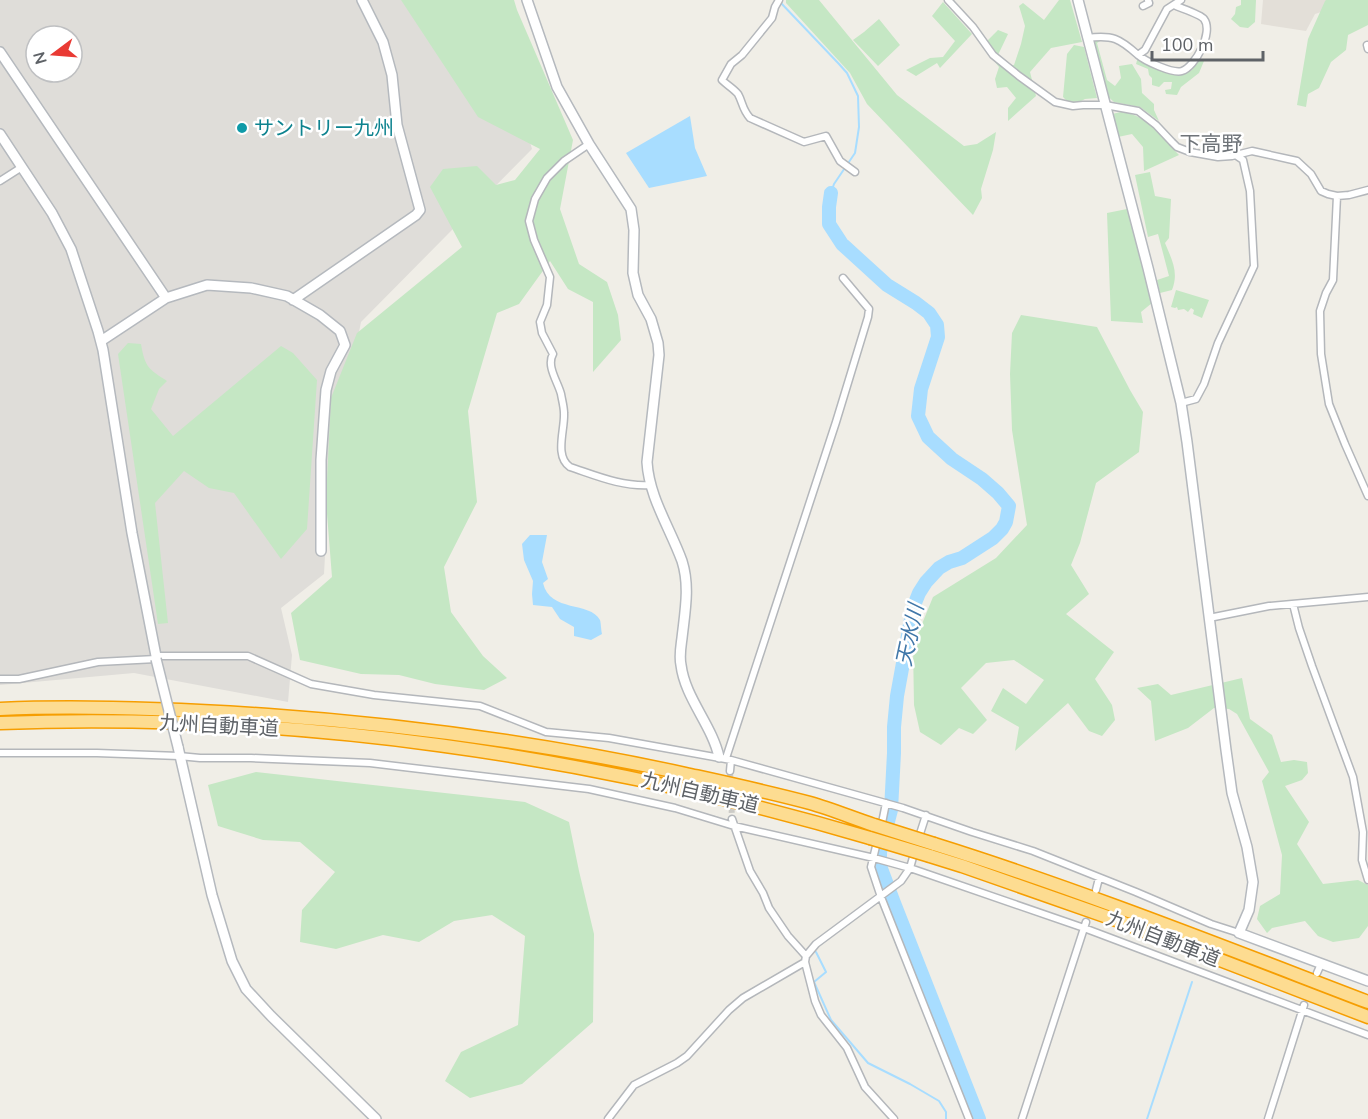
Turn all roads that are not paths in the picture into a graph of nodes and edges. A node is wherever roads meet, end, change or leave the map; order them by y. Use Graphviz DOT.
graph roads {
  1 [pos="362,0"];
  2 [pos="527,0"];
  3 [pos="779,0"];
  4 [pos="948,0"];
  5 [pos="1078,0"];
  6 [pos="1148,0"];
  7 [pos="1181,0"];
  8 [pos="1173,5"];
  9 [pos="1143,6"];
  10 [pos="1087,38"];
  11 [pos="0,52"];
  12 [pos="1138,55"];
  13 [pos="1105,105"];
  14 [pos="0,134"];
  15 [pos="589,144"];
  16 [pos="1237,156"];
  17 [pos="22,167"];
  18 [pos="855,172"];
  19 [pos="0,181"];
  20 [pos="1368,190"];
  21 [pos="1337,196"];
  22 [pos="843,278"];
  23 [pos="166,298"];
  24 [pos="293,300"];
  25 [pos="101,341"];
  26 [pos="1181,403"];
  27 [pos="651,485"];
  28 [pos="1368,496"];
  29 [pos="321,551"];
  30 [pos="1368,597"];
  31 [pos="1293,604"];
  32 [pos="1209,618"];
  33 [pos="156,657"];
  34 [pos="0,679"];
  35 [pos="0,709"];
  36 [pos="0,723"];
  37 [pos="178,751"];
  38 [pos="0,753"];
  39 [pos="726,758"];
  40 [pos="730,771"];
  41 [pos="886,803"];
  42 [pos="926,815"];
  43 [pos="733,822"];
  44 [pos="1365,831"];
  45 [pos="932,850"];
  46 [pos="874,858"];
  47 [pos="910,868"];
  48 [pos="1099,878"];
  49 [pos="1368,880"];
  50 [pos="1096,890"];
  51 [pos="881,897"];
  52 [pos="1085,925"];
  53 [pos="1239,933"];
  54 [pos="806,959"];
  55 [pos="1368,981"];
  56 [pos="1368,1002"];
  57 [pos="1303,1008"];
  58 [pos="1368,1017"];
  59 [pos="1368,1035"];
  60 [pos="376,1119"];
  61 [pos="608,1119"];
  62 [pos="894,1119"];
  63 [pos="969,1119"];
  64 [pos="1022,1119"];
  65 [pos="1268,1119"];
  1 -- 24 [label="street"];
  2 -- 15 [label="street"];
  3 -- 18 [label="street"];
  4 -- 13 [label="street"];
  5 -- 10 [label="street"];
  6 -- 9 [label="street"];
  7 -- 8 [label="street"];
  8 -- 12 [label="street"];
  8 -- 12 [label="street"];
  10 -- 12 [label="street"];
  10 -- 13 [label="street"];
  11 -- 23 [label="street"];
  13 -- 16 [label="street"];
  13 -- 26 [label="street"];
  14 -- 17 [label="street"];
  15 -- 27 [label="street"];
  15 -- 27 [label="street"];
  16 -- 21 [label="street"];
  16 -- 26 [label="street"];
  17 -- 19 [label="street"];
  17 -- 25 [label="street"];
  20 -- 21 [label="street"];
  21 -- 28 [label="street"];
  22 -- 39 [label="street"];
  23 -- 24 [label="street"];
  23 -- 25 [label="street"];
  24 -- 29 [label="street"];
  25 -- 33 [label="street"];
  26 -- 32 [label="street"];
  27 -- 39 [label="street"];
  30 -- 31 [label="street"];
  31 -- 32 [label="street"];
  31 -- 44 [label="street"];
  32 -- 53 [label="street"];
  33 -- 34 [label="street"];
  33 -- 37 [label="street, bridge"];
  33 -- 39 [label="street"];
  35 -- 45 [label="highway, 九州自動車道, bridge"];
  36 -- 45 [label="highway, 九州自動車道, bridge"];
  37 -- 38 [label="street"];
  37 -- 43 [label="street"];
  37 -- 60 [label="street"];
  39 -- 40 [label="street"];
  39 -- 41 [label="street"];
  41 -- 42 [label="street"];
  41 -- 46 [label="street"];
  42 -- 47 [label="street"];
  42 -- 48 [label="street"];
  43 -- 46 [label="street"];
  43 -- 54 [label="street"];
  44 -- 49 [label="street"];
  45 -- 56 [label="highway, 九州自動車道"];
  45 -- 58 [label="highway, 九州自動車道"];
  46 -- 47 [label="street"];
  46 -- 51 [label="street"];
  47 -- 51 [label="street"];
  47 -- 52 [label="street"];
  48 -- 50 [label="street"];
  48 -- 53 [label="street"];
  51 -- 54 [label="street"];
  51 -- 63 [label="street"];
  52 -- 57 [label="street"];
  52 -- 64 [label="street"];
  53 -- 55 [label="street"];
  54 -- 61 [label="street"];
  54 -- 62 [label="street"];
  57 -- 59 [label="street"];
  57 -- 65 [label="street"];
}
